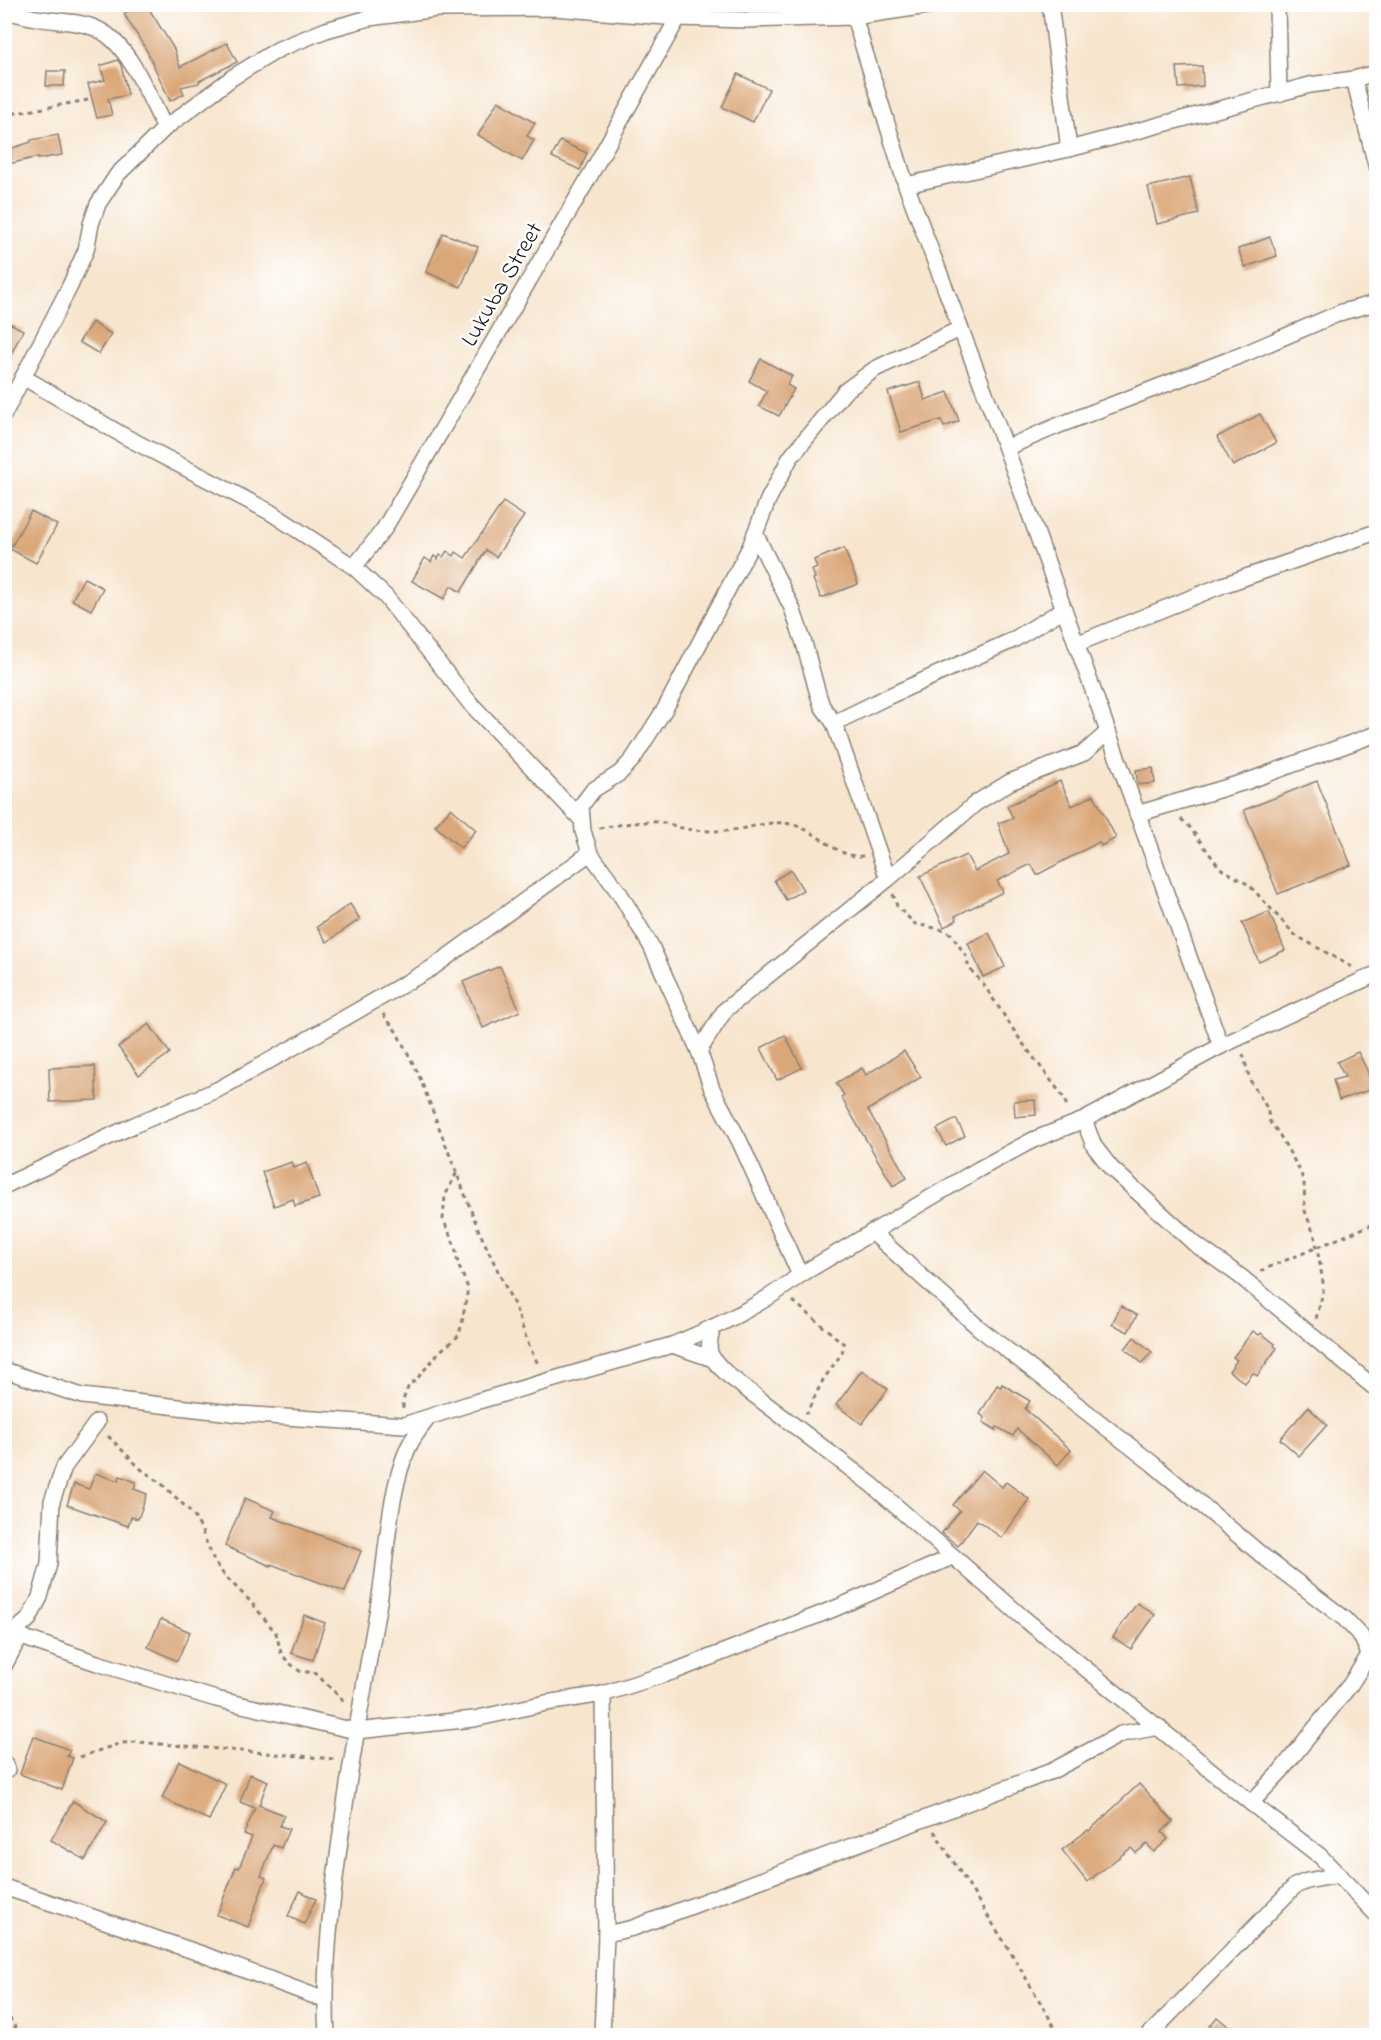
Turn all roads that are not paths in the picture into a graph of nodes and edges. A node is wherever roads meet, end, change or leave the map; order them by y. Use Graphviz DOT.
graph roads {
  1 [pos="941,4"];
  2 [pos="1050,4"];
  3 [pos="1277,4"];
  4 [pos="4,11"];
  5 [pos="852,11"];
  6 [pos="678,18"];
  7 [pos="1377,73"];
  8 [pos="1353,79"];
  9 [pos="1279,94"];
  10 [pos="165,128"];
  11 [pos="1069,148"];
  12 [pos="1377,165"];
  13 [pos="906,185"];
  14 [pos="1377,303"];
  15 [pos="960,329"];
  16 [pos="23,377"];
  17 [pos="4,414"];
  18 [pos="1006,448"];
  19 [pos="1377,532"];
  20 [pos="755,533"];
  21 [pos="354,567"];
  22 [pos="1064,609"];
  23 [pos="1076,644"];
  24 [pos="834,723"];
  25 [pos="1108,732"];
  26 [pos="1377,734"];
  27 [pos="1137,814"];
  28 [pos="582,825"];
  29 [pos="590,853"];
  30 [pos="888,879"];
  31 [pos="1373,976"];
  32 [pos="1221,1046"];
  33 [pos="699,1051"];
  34 [pos="1073,1124"];
  35 [pos="1094,1146"];
  36 [pos="4,1186"];
  37 [pos="872,1232"];
  38 [pos="800,1275"];
  39 [pos="713,1327"];
  40 [pos="672,1345"];
  41 [pos="712,1359"];
  42 [pos="4,1370"];
  43 [pos="1377,1389"];
  44 [pos="428,1418"];
  45 [pos="97,1422"];
  46 [pos="952,1557"];
  47 [pos="12,1634"];
  48 [pos="1372,1649"];
  49 [pos="4,1666"];
  50 [pos="603,1694"];
  51 [pos="1159,1727"];
  52 [pos="356,1731"];
  53 [pos="1251,1803"];
  54 [pos="1339,1875"];
  55 [pos="4,1887"];
  56 [pos="1377,1914"];
  57 [pos="606,1934"];
  58 [pos="325,2000"];
  59 [pos="327,2036"];
  60 [pos="602,2036"];
  61 [pos="1148,2036"];
  1 -- 5 [label="street"];
  2 -- 11 [label="street"];
  3 -- 9 [label="street"];
  4 -- 10 [label="street"];
  5 -- 6 [label="street"];
  5 -- 13 [label="street"];
  6 -- 10 [label="street"];
  6 -- 21 [label="street, Lukuba Street"];
  7 -- 8 [label="street"];
  8 -- 9 [label="street"];
  8 -- 12 [label="street"];
  9 -- 11 [label="street"];
  10 -- 16 [label="street"];
  11 -- 13 [label="street"];
  13 -- 15 [label="street"];
  14 -- 18 [label="street"];
  15 -- 18 [label="street"];
  15 -- 20 [label="street"];
  16 -- 17 [label="street"];
  16 -- 21 [label="street"];
  18 -- 22 [label="street"];
  19 -- 23 [label="street"];
  20 -- 24 [label="street"];
  20 -- 28 [label="street"];
  21 -- 28 [label="street"];
  22 -- 23 [label="street"];
  22 -- 24 [label="street"];
  23 -- 25 [label="street"];
  24 -- 30 [label="street"];
  25 -- 27 [label="street"];
  25 -- 30 [label="street"];
  26 -- 27 [label="street"];
  27 -- 32 [label="street"];
  28 -- 29 [label="street"];
  29 -- 33 [label="street"];
  29 -- 36 [label="street"];
  30 -- 33 [label="street"];
  31 -- 32 [label="street"];
  32 -- 34 [label="street"];
  33 -- 38 [label="street"];
  34 -- 35 [label="street"];
  34 -- 35 [label="street"];
  34 -- 37 [label="street"];
  35 -- 43 [label="street"];
  37 -- 38 [label="street"];
  37 -- 48 [label="street"];
  38 -- 39 [label="street"];
  39 -- 40 [label="street"];
  39 -- 41 [label="street"];
  40 -- 41 [label="street"];
  40 -- 44 [label="street"];
  41 -- 46 [label="street"];
  42 -- 44 [label="street"];
  44 -- 52 [label="street"];
  45 -- 47 [label="street"];
  46 -- 50 [label="street"];
  46 -- 51 [label="street"];
  47 -- 49 [label="street"];
  47 -- 52 [label="street"];
  48 -- 53 [label="street"];
  50 -- 52 [label="street"];
  50 -- 57 [label="street"];
  51 -- 53 [label="street"];
  51 -- 57 [label="street"];
  52 -- 58 [label="street"];
  53 -- 54 [label="street"];
  54 -- 56 [label="street"];
  54 -- 61 [label="street"];
  55 -- 58 [label="street"];
  57 -- 60 [label="street"];
  58 -- 59 [label="street"];
}
